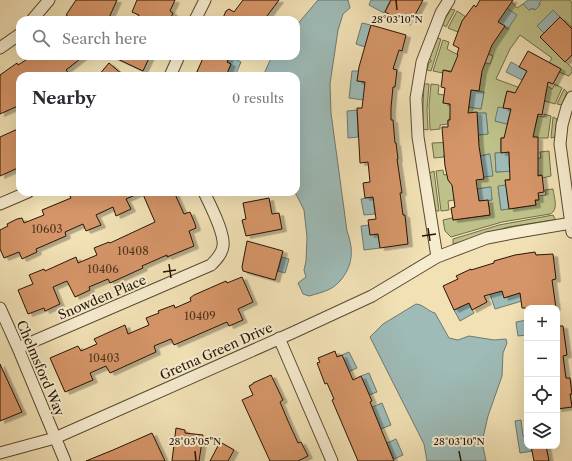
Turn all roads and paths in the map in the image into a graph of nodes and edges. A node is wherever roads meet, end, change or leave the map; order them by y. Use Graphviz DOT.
graph roads {
  1 [pos="49,0"];
  2 [pos="205,0"];
  3 [pos="449,0"];
  4 [pos="35,16"];
  5 [pos="197,16"];
  6 [pos="16,37"];
  7 [pos="0,48"];
  8 [pos="177,60"];
  9 [pos="172,72"];
  10 [pos="572,97"];
  11 [pos="19,196"];
  12 [pos="206,196"];
  13 [pos="0,204"];
  14 [pos="572,226"];
  15 [pos="436,257"];
  16 [pos="0,308"];
  17 [pos="279,338"];
  18 [pos="18,348"];
  19 [pos="55,438"];
  20 [pos="0,453"];
  21 [pos="65,461"];
  22 [pos="332,461"];
  1 -- 4 [label="street"];
  2 -- 5 [label="street"];
  3 -- 15 [label="street"];
  6 -- 7 [label="street"];
  8 -- 9 [label="street"];
  10 -- 14 [label="street"];
  11 -- 13 [label="street"];
  12 -- 18 [label="street, Snowden Place"];
  14 -- 15 [label="street, Gretna Green Drive"];
  15 -- 17 [label="street, Gretna Green Drive"];
  16 -- 18 [label="street, Chelmsford Way"];
  17 -- 19 [label="street, Gretna Green Drive"];
  17 -- 22 [label="street"];
  18 -- 19 [label="street, Chelmsford Way"];
  19 -- 20 [label="street, Gretna Green Drive"];
  19 -- 21 [label="street, Chelmsford Way"];
}
